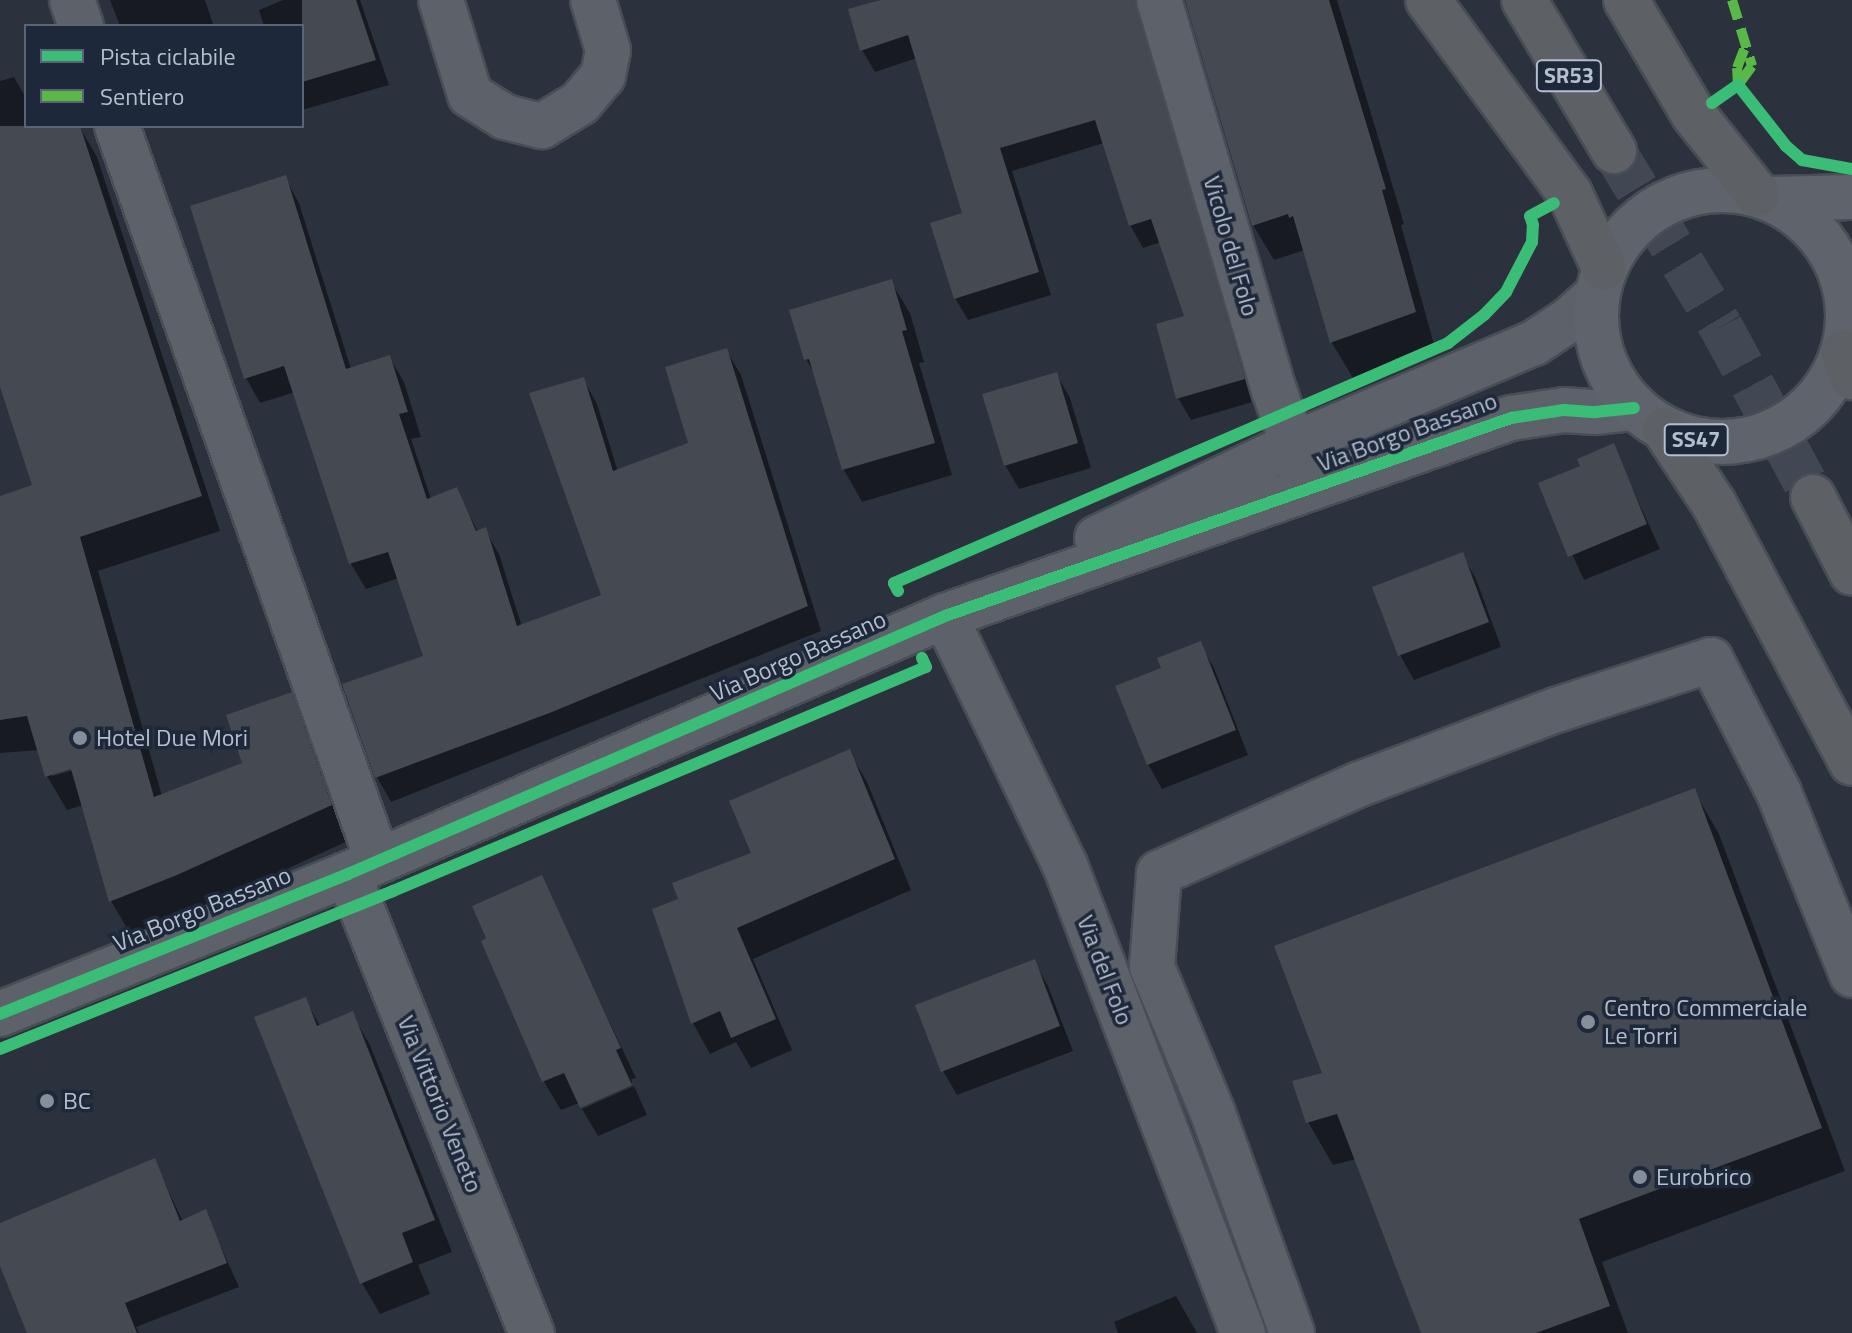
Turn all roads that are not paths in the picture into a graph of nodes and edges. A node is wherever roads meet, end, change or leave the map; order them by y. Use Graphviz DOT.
graph roads {
  1 [pos="72,0"];
  2 [pos="441,0"];
  3 [pos="593,0"];
  4 [pos="1159,0"];
  5 [pos="1428,0"];
  6 [pos="1524,0"];
  7 [pos="1626,0"];
  8 [pos="80,24"];
  9 [pos="118,128"];
  10 [pos="1614,151"];
  11 [pos="1764,197"];
  12 [pos="1852,197"];
  13 [pos="1600,281"];
  14 [pos="1849,340"];
  15 [pos="1649,419"];
  16 [pos="1292,445"];
  17 [pos="1310,490"];
  18 [pos="1813,497"];
  19 [pos="1852,573"];
  20 [pos="945,616"];
  21 [pos="1852,763"];
  22 [pos="363,868"];
  23 [pos="1852,975"];
  24 [pos="0,1014"];
  25 [pos="519,1329"];
  26 [pos="1243,1333"];
  27 [pos="1292,1333"];
  1 -- 8 [label="street"];
  2 -- 3 [label="street"];
  4 -- 16 [label="street, Vicolo del Folo"];
  5 -- 13 [label="highway"];
  6 -- 10 [label="highway, SR53"];
  7 -- 11 [label="highway"];
  9 -- 22 [label="street, Via Vittorio Veneto"];
  11 -- 12 [label="main road, SS47"];
  11 -- 13 [label="main road, Via Borgo Bassano / SS47"];
  11 -- 14 [label="main road, Via Borgo Bassano / SS47"];
  13 -- 15 [label="main road, SS47"];
  13 -- 16 [label="street, Via Borgo Bassano"];
  14 -- 15 [label="main road, Via Borgo Bassano / SS47"];
  15 -- 17 [label="street, Via Borgo Bassano"];
  15 -- 21 [label="highway"];
  16 -- 17 [label="street, Vicolo del Folo"];
  16 -- 20 [label="street, Via Borgo Bassano"];
  17 -- 20 [label="street, Via Borgo Bassano"];
  18 -- 19 [label="highway"];
  20 -- 22 [label="street, Via Borgo Bassano"];
  20 -- 26 [label="street, Via del Folo"];
  22 -- 24 [label="street, Via Borgo Bassano"];
  22 -- 25 [label="street, Via Vittorio Veneto"];
  23 -- 27 [label="street"];
}
